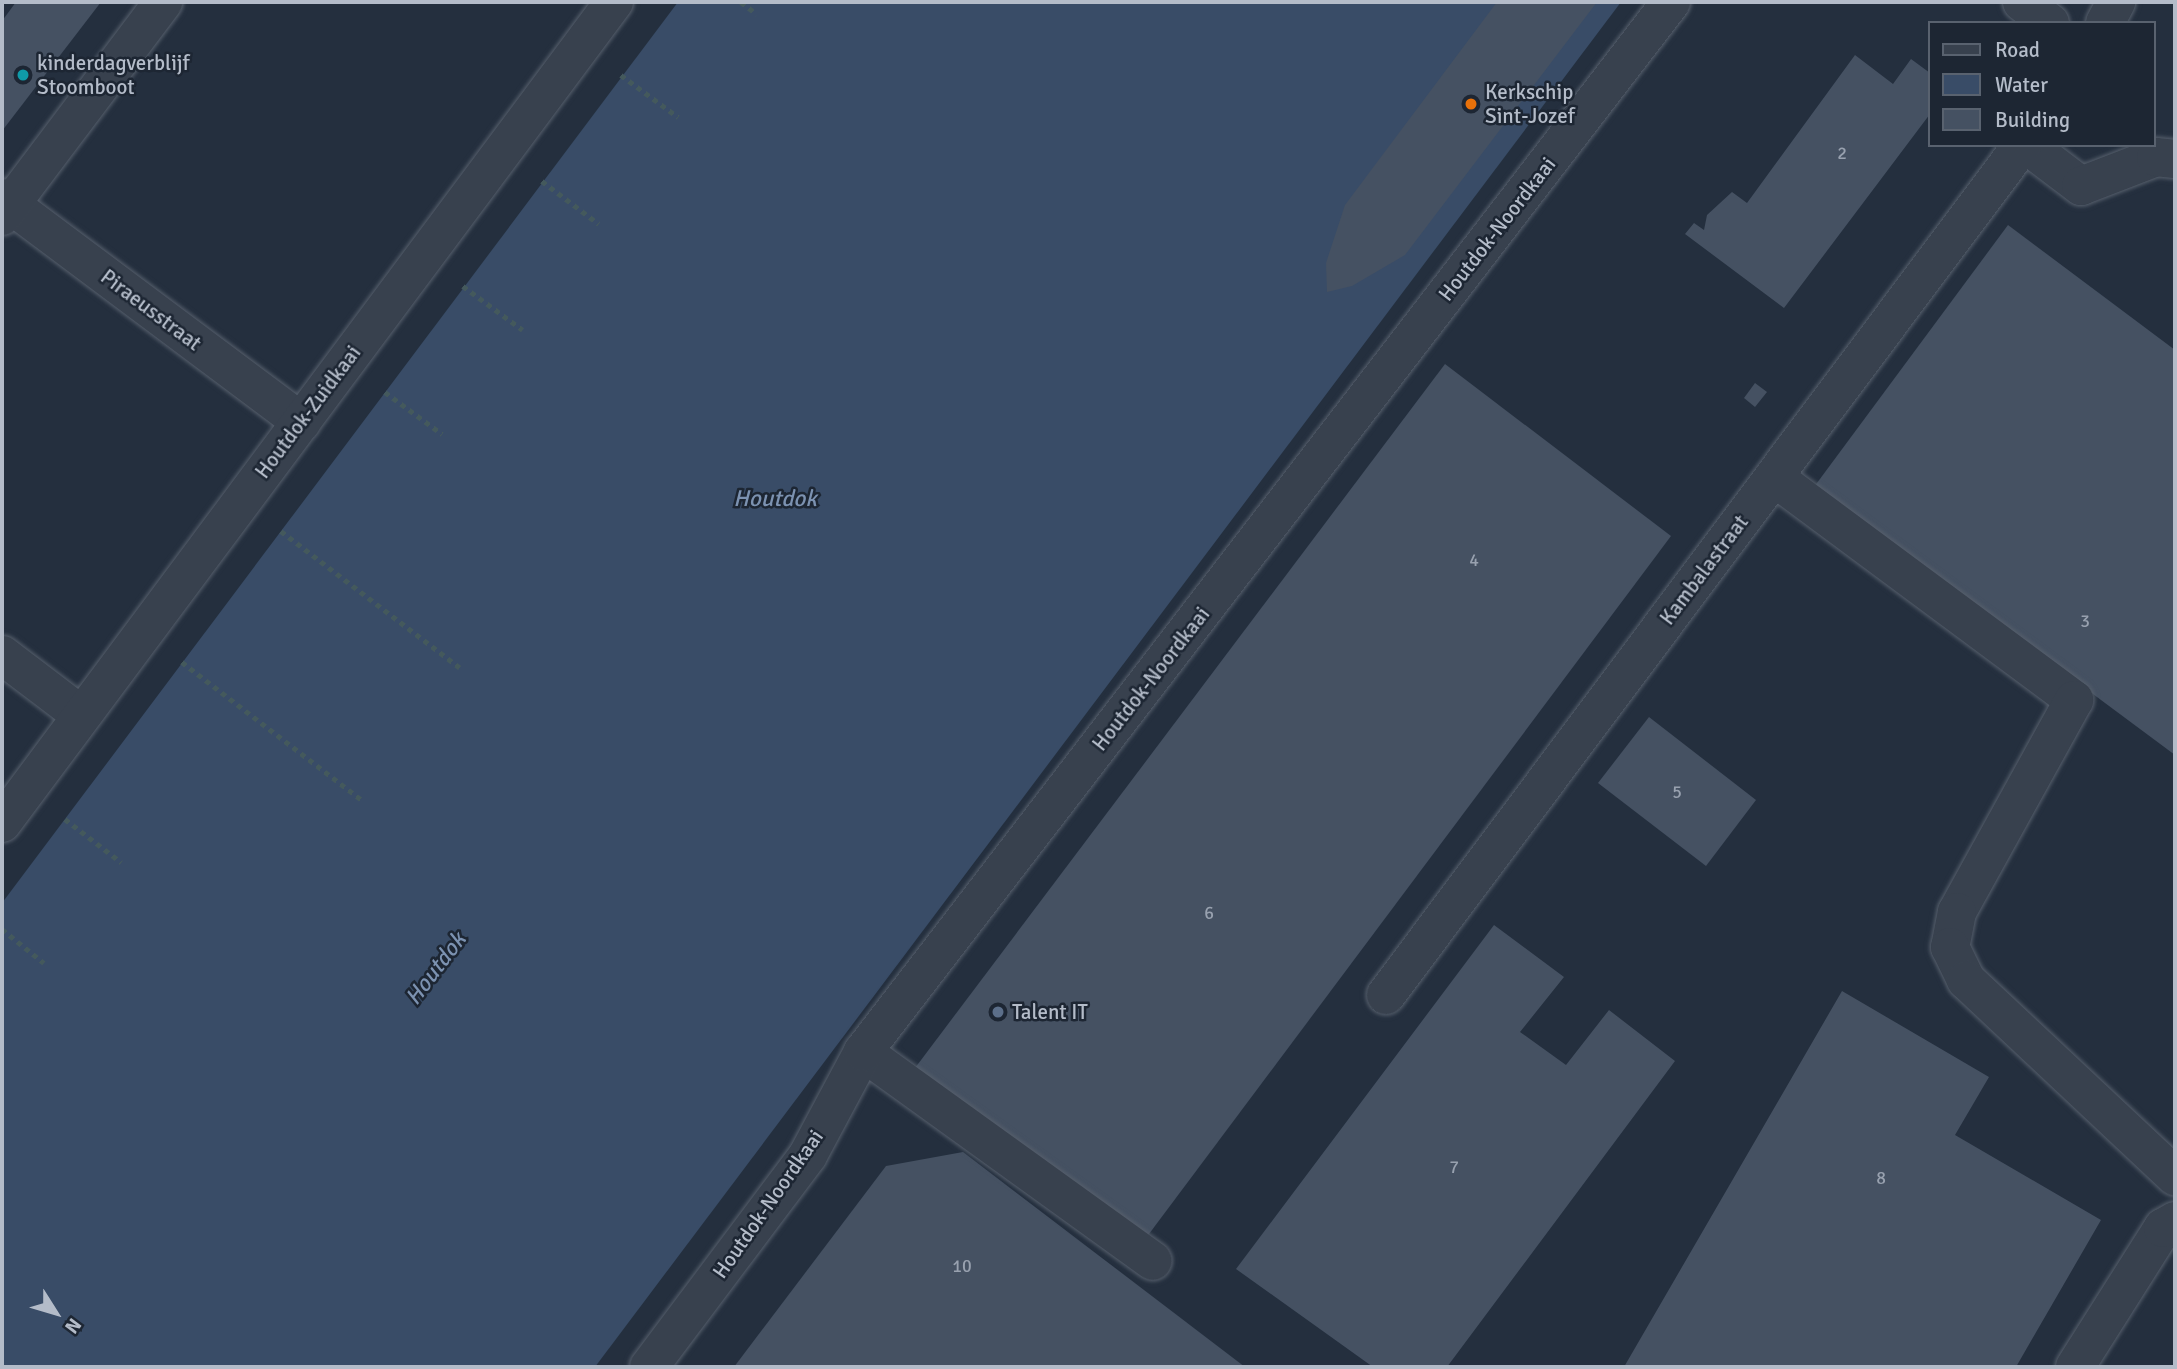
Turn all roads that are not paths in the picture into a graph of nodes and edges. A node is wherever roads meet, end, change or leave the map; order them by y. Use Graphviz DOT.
graph roads {
  1 [pos="163,2"];
  2 [pos="614,2"];
  3 [pos="1671,2"];
  4 [pos="2022,2"];
  5 [pos="2116,2"];
  6 [pos="2047,21"];
  7 [pos="2106,21"];
  8 [pos="2021,147"];
  9 [pos="2031,147"];
  10 [pos="2175,159"];
  11 [pos="5,206"];
  12 [pos="301,422"];
  13 [pos="1774,477"];
  14 [pos="2,655"];
  15 [pos="81,715"];
  16 [pos="2,823"];
  17 [pos="1386,995"];
  18 [pos="863,1052"];
  19 [pos="2175,1176"];
  20 [pos="2175,1221"];
  21 [pos="1153,1261"];
  22 [pos="649,1367"];
  23 [pos="2075,1367"];
  1 -- 11 [label="street"];
  2 -- 12 [label="street, Houtdok-Zuidkaai"];
  3 -- 18 [label="street, Houtdok-Noordkaai"];
  4 -- 6 [label="street"];
  5 -- 7 [label="street"];
  8 -- 13 [label="street, Kambalastraat"];
  9 -- 10 [label="street"];
  11 -- 12 [label="street, Piraeusstraat"];
  12 -- 15 [label="street, Houtdok-Zuidkaai"];
  13 -- 17 [label="street, Kambalastraat"];
  13 -- 19 [label="street"];
  14 -- 15 [label="street"];
  15 -- 16 [label="street, Houtdok-Zuidkaai"];
  18 -- 21 [label="street"];
  18 -- 22 [label="street, Houtdok-Noordkaai"];
  20 -- 23 [label="street"];
}
